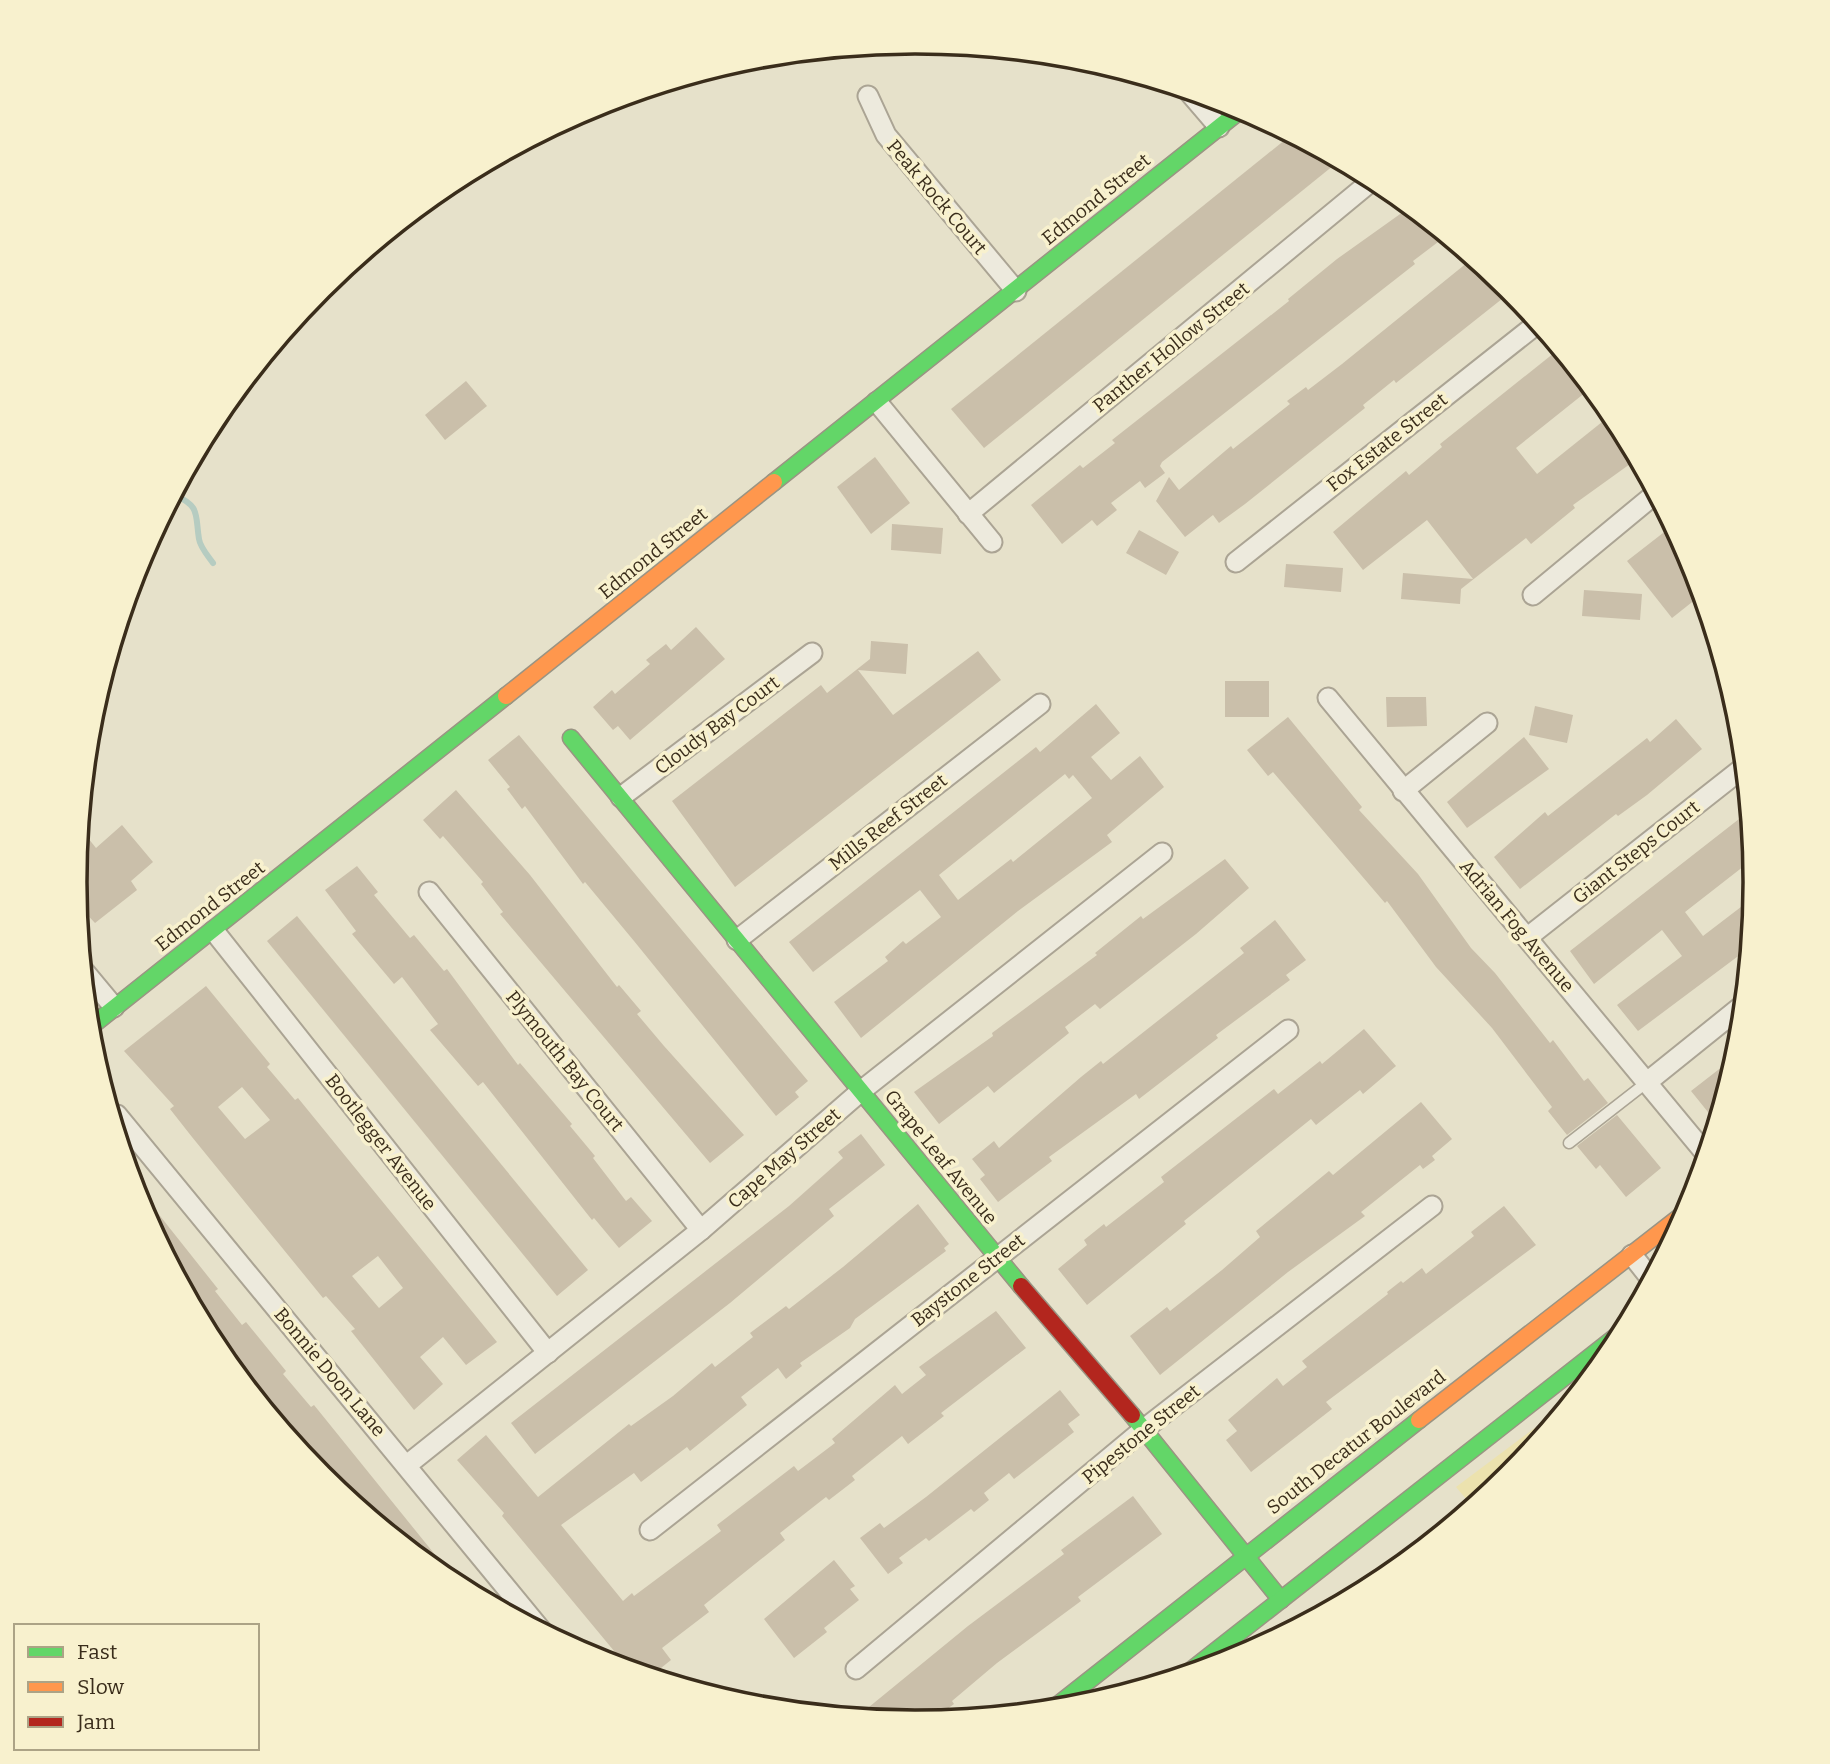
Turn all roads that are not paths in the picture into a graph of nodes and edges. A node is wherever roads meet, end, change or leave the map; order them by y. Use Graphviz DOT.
graph roads {
  1 [pos="868,96"];
  2 [pos="1200,105"];
  3 [pos="1232,117"];
  4 [pos="1219,127"];
  5 [pos="1365,188"];
  6 [pos="1016,291"];
  7 [pos="1530,329"];
  8 [pos="877,402"];
  9 [pos="1648,499"];
  10 [pos="968,514"];
  11 [pos="992,542"];
  12 [pos="1236,562"];
  13 [pos="1533,594"];
  14 [pos="812,653"];
  15 [pos="1328,698"];
  16 [pos="1040,704"];
  17 [pos="1487,723"];
  18 [pos="571,738"];
  19 [pos="1736,773"];
  20 [pos="1403,790"];
  21 [pos="621,797"];
  22 [pos="1162,853"];
  23 [pos="429,892"];
  24 [pos="214,931"];
  25 [pos="1528,937"];
  26 [pos="737,940"];
  27 [pos="93,982"];
  28 [pos="114,1007"];
  29 [pos="1732,1014"];
  30 [pos="99,1020"];
  31 [pos="1288,1030"];
  32 [pos="1646,1083"];
  33 [pos="860,1091"];
  34 [pos="123,1122"];
  35 [pos="1569,1143"];
  36 [pos="1700,1146"];
  37 [pos="1432,1206"];
  38 [pos="1667,1227"];
  39 [pos="701,1230"];
  40 [pos="1632,1255"];
  41 [pos="997,1258"];
  42 [pos="1645,1271"];
  43 [pos="548,1353"];
  44 [pos="1596,1353"];
  45 [pos="1144,1429"];
  46 [pos="407,1465"];
  47 [pos="650,1530"];
  48 [pos="1245,1555"];
  49 [pos="1281,1600"];
  50 [pos="527,1612"];
  51 [pos="1211,1655"];
  52 [pos="856,1669"];
  53 [pos="1072,1695"];
  1 -- 6 [label="street, Peak Rock Court"];
  2 -- 4 [label="street"];
  3 -- 4 [label="street, Edmond Street"];
  4 -- 6 [label="street, Edmond Street"];
  5 -- 10 [label="street, Panther Hollow Street"];
  6 -- 8 [label="street, Edmond Street"];
  7 -- 12 [label="street, Fox Estate Street"];
  8 -- 10 [label="street"];
  8 -- 24 [label="street, Edmond Street"];
  9 -- 13 [label="street"];
  10 -- 11 [label="street"];
  14 -- 21 [label="street, Cloudy Bay Court"];
  15 -- 20 [label="street, Adrian Fog Avenue"];
  16 -- 26 [label="street, Mills Reef Street"];
  17 -- 20 [label="street"];
  18 -- 21 [label="street, Grape Leaf Avenue"];
  19 -- 25 [label="street, Giant Steps Court"];
  20 -- 25 [label="street, Adrian Fog Avenue"];
  21 -- 26 [label="street, Grape Leaf Avenue"];
  22 -- 33 [label="street, Cape May Street"];
  23 -- 39 [label="street, Plymouth Bay Court"];
  24 -- 28 [label="street, Edmond Street"];
  24 -- 43 [label="street, Bootlegger Avenue"];
  25 -- 32 [label="street, Adrian Fog Avenue"];
  26 -- 33 [label="street, Grape Leaf Avenue"];
  27 -- 28 [label="street"];
  28 -- 30 [label="street, Edmond Street"];
  29 -- 32 [label="street"];
  31 -- 41 [label="street, Baystone Street"];
  32 -- 35 [label="lane"];
  32 -- 36 [label="street, Adrian Fog Avenue"];
  33 -- 39 [label="street, Cape May Street"];
  33 -- 41 [label="street, Grape Leaf Avenue"];
  34 -- 46 [label="street, Bonnie Doon Lane"];
  37 -- 45 [label="street, Pipestone Street"];
  38 -- 40 [label="street, South Decatur Boulevard"];
  39 -- 43 [label="street, Cape May Street"];
  40 -- 42 [label="street"];
  40 -- 48 [label="street, South Decatur Boulevard"];
  41 -- 45 [label="street, Grape Leaf Avenue"];
  41 -- 47 [label="street, Baystone Street"];
  43 -- 46 [label="street, Cape May Street"];
  44 -- 49 [label="street"];
  45 -- 48 [label="street, Grape Leaf Avenue"];
  45 -- 52 [label="street, Pipestone Street"];
  46 -- 50 [label="street, Bonnie Doon Lane"];
  48 -- 49 [label="street, Grape Leaf Avenue"];
  48 -- 53 [label="street, South Decatur Boulevard"];
  49 -- 51 [label="street"];
}
